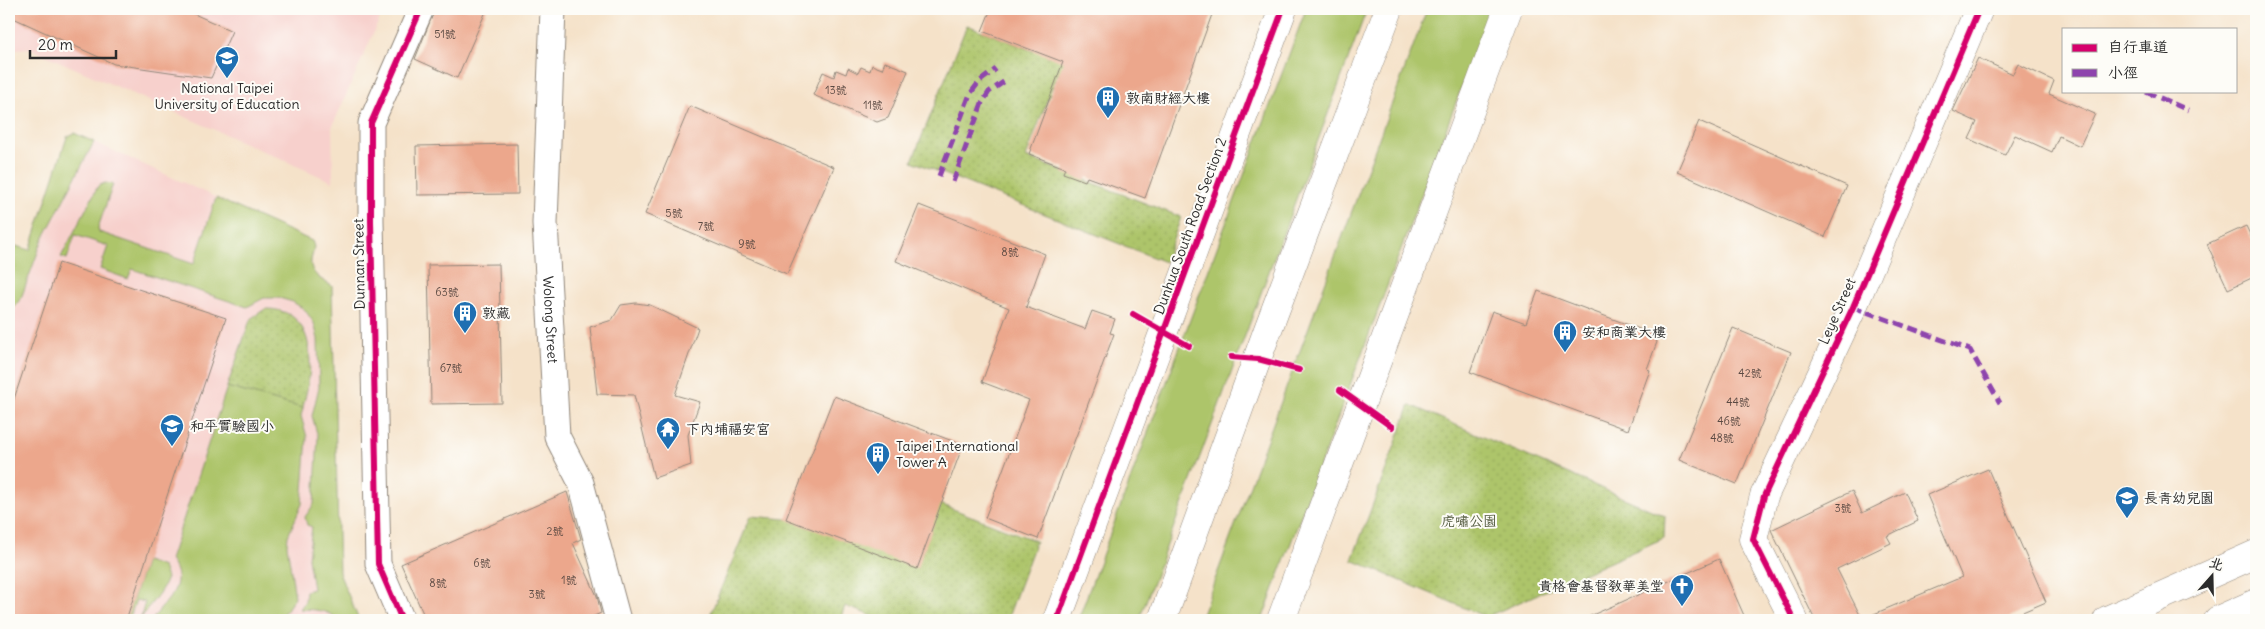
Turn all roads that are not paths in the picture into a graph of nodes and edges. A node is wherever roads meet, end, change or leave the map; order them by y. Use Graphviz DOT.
graph roads {
  1 [pos="420,9"];
  2 [pos="553,9"];
  3 [pos="1283,9"];
  4 [pos="1389,9"];
  5 [pos="1508,9"];
  6 [pos="1979,9"];
  7 [pos="2256,554"];
  8 [pos="2256,603"];
  9 [pos="402,620"];
  10 [pos="618,620"];
  11 [pos="1057,620"];
  12 [pos="1162,620"];
  13 [pos="1280,620"];
  14 [pos="1794,620"];
  15 [pos="2107,620"];
  16 [pos="2218,620"];
  1 -- 9 [label="street, Dunnan Street"];
  2 -- 10 [label="street, Wolong Street"];
  3 -- 11 [label="main road, Dunhua South Road Section 2"];
  4 -- 12 [label="main road"];
  5 -- 13 [label="main road"];
  6 -- 14 [label="main road, Leye Street"];
  7 -- 15 [label="main road"];
  8 -- 16 [label="main road"];
}
